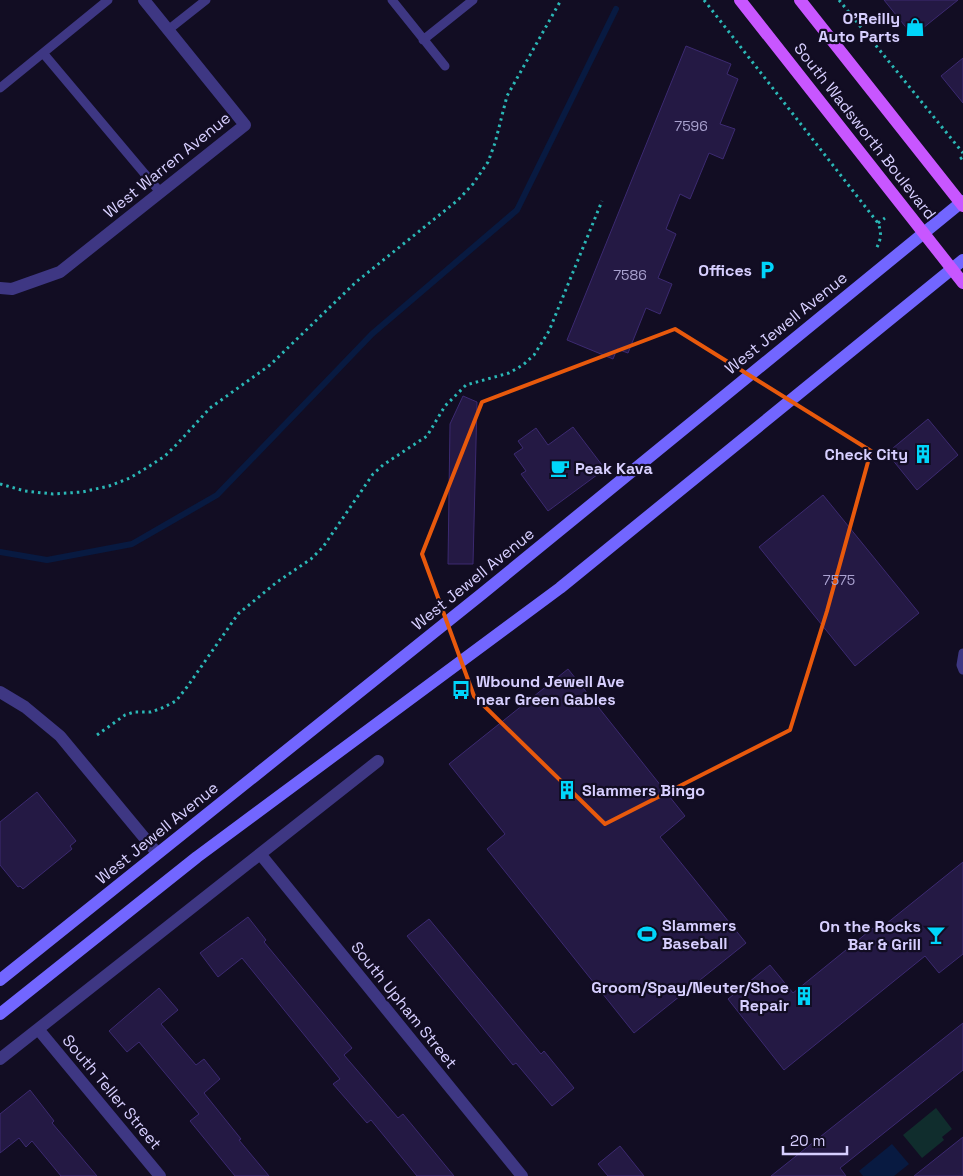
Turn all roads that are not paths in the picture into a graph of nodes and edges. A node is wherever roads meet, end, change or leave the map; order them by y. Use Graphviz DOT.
graph roads {
  1 [pos="108,0"];
  2 [pos="144,0"];
  3 [pos="206,0"];
  4 [pos="392,0"];
  5 [pos="473,0"];
  6 [pos="740,0"];
  7 [pos="800,0"];
  8 [pos="168,30"];
  9 [pos="423,40"];
  10 [pos="42,53"];
  11 [pos="445,66"];
  12 [pos="0,88"];
  13 [pos="160,192"];
  14 [pos="962,203"];
  15 [pos="924,233"];
  16 [pos="963,260"];
  17 [pos="952,269"];
  18 [pos="963,283"];
  19 [pos="0,288"];
  20 [pos="963,653"];
  21 [pos="963,670"];
  22 [pos="0,692"];
  23 [pos="378,761"];
  24 [pos="157,853"];
  25 [pos="261,855"];
  26 [pos="0,980"];
  27 [pos="0,1014"];
  28 [pos="38,1029"];
  29 [pos="0,1059"];
  30 [pos="160,1176"];
  31 [pos="522,1176"];
  1 -- 10 [label="lane"];
  2 -- 8 [label="street, West Warren Avenue"];
  3 -- 8 [label="lane"];
  4 -- 9 [label="lane"];
  5 -- 9 [label="lane"];
  6 -- 15 [label="main road, South Wadsworth Boulevard"];
  7 -- 14 [label="main road, South Wadsworth Boulevard"];
  8 -- 13 [label="street, West Warren Avenue"];
  9 -- 11 [label="lane"];
  10 -- 12 [label="lane"];
  10 -- 13 [label="lane"];
  13 -- 19 [label="street, West Warren Avenue"];
  14 -- 15 [label="main road, West Jewell Avenue"];
  15 -- 17 [label="main road, South Wadsworth Boulevard"];
  15 -- 24 [label="main road, West Jewell Avenue"];
  16 -- 17 [label="main road"];
  17 -- 18 [label="main road, South Wadsworth Boulevard"];
  17 -- 27 [label="main road"];
  20 -- 21 [label="lane"];
  22 -- 24 [label="street"];
  23 -- 25 [label="street"];
  24 -- 26 [label="main road, West Jewell Avenue"];
  25 -- 28 [label="street"];
  25 -- 31 [label="street, South Upham Street"];
  28 -- 29 [label="street"];
  28 -- 30 [label="street, South Teller Street"];
}
